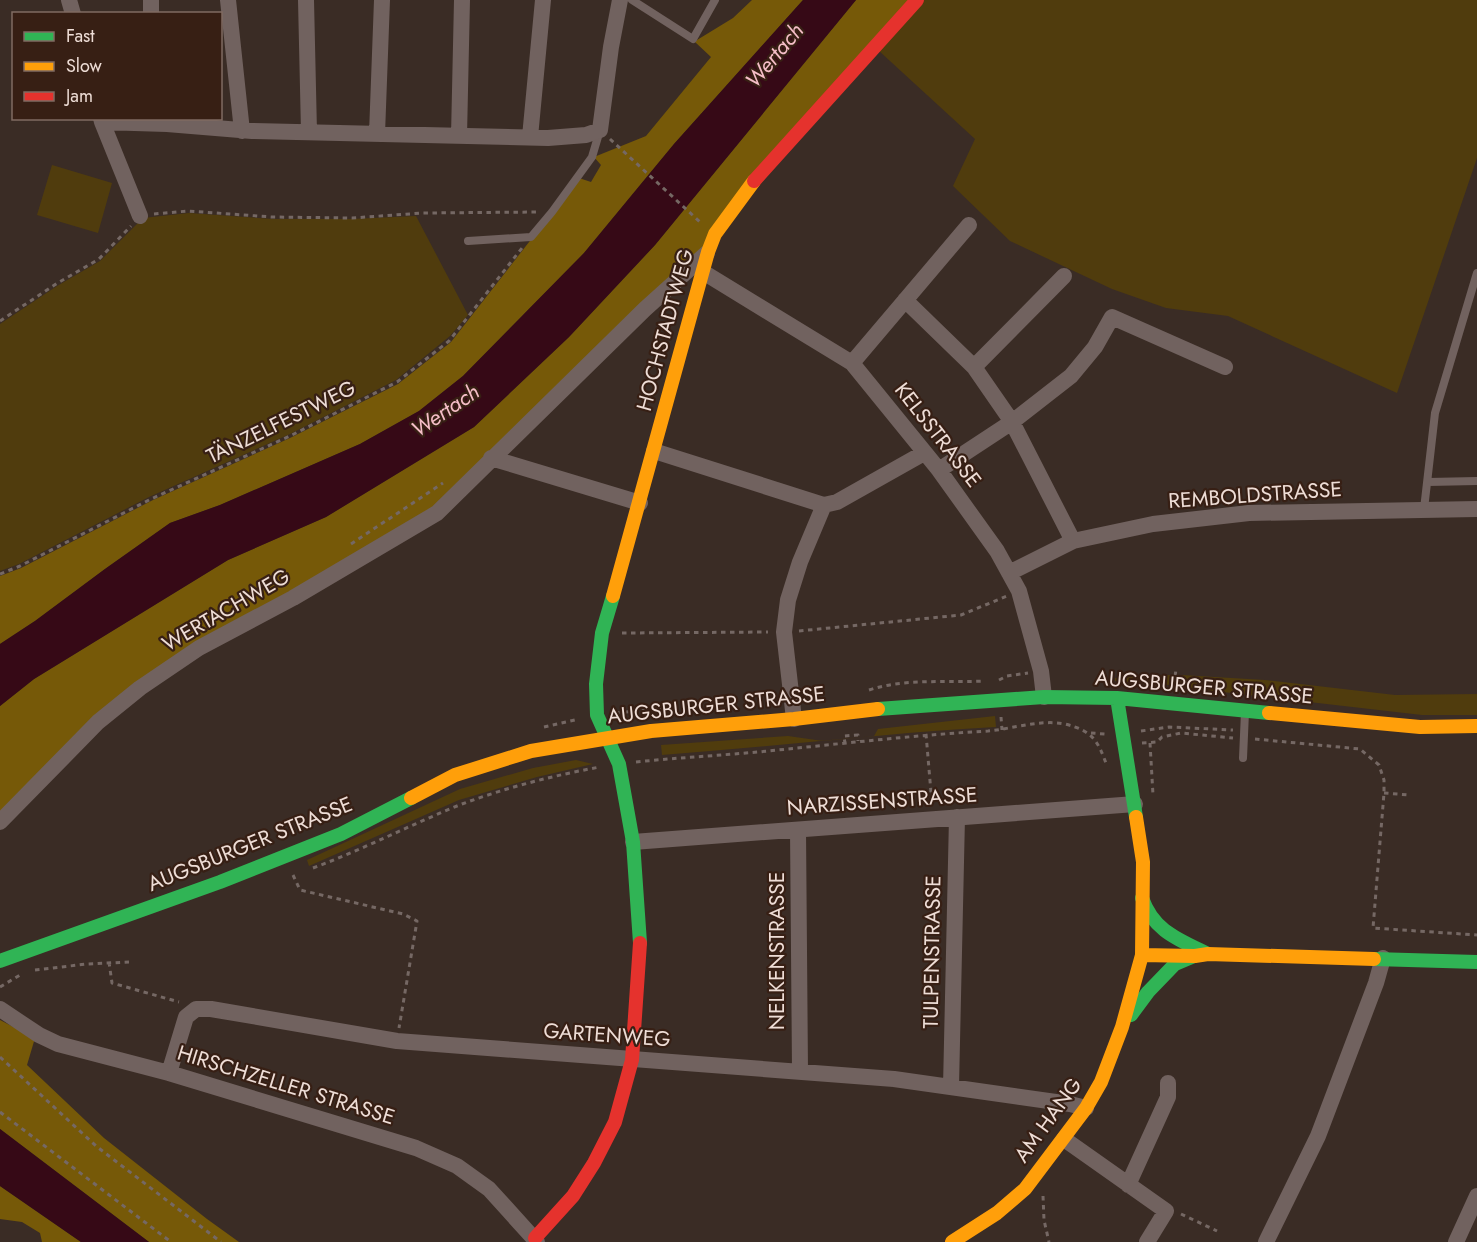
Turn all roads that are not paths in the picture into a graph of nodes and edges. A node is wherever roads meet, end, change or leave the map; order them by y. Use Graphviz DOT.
graph roads {
  1 [pos="228,0"];
  2 [pos="306,0"];
  3 [pos="382,0"];
  4 [pos="462,0"];
  5 [pos="620,0"];
  6 [pos="632,0"];
  7 [pos="715,0"];
  8 [pos="917,0"];
  9 [pos="543,1"];
  10 [pos="102,121"];
  11 [pos="166,121"];
  12 [pos="600,130"];
  13 [pos="242,131"];
  14 [pos="309,132"];
  15 [pos="377,134"];
  16 [pos="459,136"];
  17 [pos="530,137"];
  18 [pos="140,216"];
  19 [pos="969,225"];
  20 [pos="468,241"];
  21 [pos="708,252"];
  22 [pos="703,272"];
  23 [pos="1477,273"];
  24 [pos="1064,276"];
  25 [pos="905,300"];
  26 [pos="852,363"];
  27 [pos="974,367"];
  28 [pos="1225,367"];
  29 [pos="1012,422"];
  30 [pos="654,451"];
  31 [pos="924,453"];
  32 [pos="491,458"];
  33 [pos="939,470"];
  34 [pos="1477,481"];
  35 [pos="1428,482"];
  36 [pos="640,502"];
  37 [pos="824,505"];
  38 [pos="1477,508"];
  39 [pos="1424,509"];
  40 [pos="1073,541"];
  41 [pos="1009,573"];
  42 [pos="1044,698"];
  43 [pos="1117,698"];
  44 [pos="1245,712"];
  45 [pos="794,719"];
  46 [pos="1477,726"];
  47 [pos="607,737"];
  48 [pos="1243,758"];
  49 [pos="1135,804"];
  50 [pos="957,817"];
  51 [pos="0,822"];
  52 [pos="798,830"];
  53 [pos="633,842"];
  54 [pos="1142,898"];
  55 [pos="1142,955"];
  56 [pos="1202,955"];
  57 [pos="1383,958"];
  58 [pos="0,961"];
  59 [pos="1477,962"];
  60 [pos="0,1009"];
  61 [pos="1122,1027"];
  62 [pos="632,1060"];
  63 [pos="800,1071"];
  64 [pos="169,1073"];
  65 [pos="1168,1083"];
  66 [pos="951,1087"];
  67 [pos="1086,1108"];
  68 [pos="1064,1139"];
  69 [pos="1128,1185"];
  70 [pos="1477,1196"];
  71 [pos="536,1240"];
  72 [pos="952,1242"];
  73 [pos="1147,1242"];
  74 [pos="1266,1242"];
  75 [pos="1456,1242"];
  1 -- 13 [label="street"];
  2 -- 14 [label="street"];
  3 -- 15 [label="street"];
  4 -- 16 [label="street"];
  5 -- 12 [label="street"];
  6 -- 7 [label="lane"];
  8 -- 21 [label="main road, HOCHSTADTWEG"];
  9 -- 17 [label="street"];
  10 -- 11 [label="street"];
  10 -- 18 [label="street"];
  11 -- 13 [label="street"];
  12 -- 17 [label="street"];
  12 -- 20 [label="lane"];
  13 -- 14 [label="street"];
  14 -- 15 [label="street"];
  15 -- 16 [label="street"];
  16 -- 17 [label="street"];
  19 -- 25 [label="street"];
  21 -- 22 [label="main road, HOCHSTADTWEG"];
  21 -- 32 [label="street, WERTACHWEG"];
  22 -- 26 [label="street, KELSSTRASSE"];
  22 -- 30 [label="main road, HOCHSTADTWEG"];
  23 -- 35 [label="lane"];
  24 -- 27 [label="street"];
  25 -- 26 [label="street"];
  25 -- 27 [label="street"];
  26 -- 31 [label="street, KELSSTRASSE"];
  27 -- 29 [label="street"];
  28 -- 29 [label="street"];
  29 -- 33 [label="street"];
  29 -- 40 [label="street"];
  30 -- 36 [label="main road, HOCHSTADTWEG"];
  30 -- 37 [label="street"];
  31 -- 33 [label="street, KELSSTRASSE"];
  31 -- 37 [label="street"];
  32 -- 36 [label="street"];
  32 -- 51 [label="street, WERTACHWEG"];
  33 -- 41 [label="street, KELSSTRASSE"];
  34 -- 35 [label="lane"];
  35 -- 39 [label="lane"];
  36 -- 47 [label="main road, HOCHSTADTWEG"];
  37 -- 45 [label="street"];
  38 -- 39 [label="street, REMBOLDSTRASSE"];
  39 -- 40 [label="street, REMBOLDSTRASSE"];
  40 -- 41 [label="street, REMBOLDSTRASSE"];
  41 -- 42 [label="street, KELSSTRASSE"];
  42 -- 43 [label="main road, AUGSBURGER STRASSE"];
  42 -- 45 [label="main road, AUGSBURGER STRASSE"];
  43 -- 44 [label="main road, AUGSBURGER STRASSE"];
  43 -- 49 [label="main road, AM HANG"];
  44 -- 46 [label="main road, AUGSBURGER STRASSE"];
  44 -- 48 [label="lane"];
  45 -- 47 [label="main road, AUGSBURGER STRASSE"];
  47 -- 53 [label="main road, HOCHSTADTWEG"];
  47 -- 58 [label="main road, AUGSBURGER STRASSE"];
  49 -- 50 [label="street, NARZISSENSTRASSE"];
  49 -- 54 [label="main road, AM HANG"];
  50 -- 52 [label="street, NARZISSENSTRASSE"];
  50 -- 66 [label="street, TULPENSTRASSE"];
  52 -- 53 [label="street, NARZISSENSTRASSE"];
  52 -- 63 [label="street, NELKENSTRASSE"];
  53 -- 62 [label="main road, HOCHSTADTWEG"];
  54 -- 55 [label="main road, AM HANG"];
  54 -- 56 [label="main road"];
  55 -- 56 [label="main road"];
  55 -- 61 [label="main road, AM HANG"];
  56 -- 57 [label="main road"];
  56 -- 61 [label="main road"];
  57 -- 59 [label="main road"];
  57 -- 74 [label="street"];
  60 -- 64 [label="street, HIRSCHZELLER STRASSE"];
  61 -- 67 [label="main road, AM HANG"];
  62 -- 63 [label="street, GARTENWEG"];
  62 -- 64 [label="street, GARTENWEG"];
  62 -- 71 [label="main road, HOCHSTADTWEG"];
  63 -- 66 [label="street, GARTENWEG"];
  64 -- 71 [label="street, HIRSCHZELLER STRASSE"];
  65 -- 69 [label="street"];
  66 -- 67 [label="street, GARTENWEG"];
  67 -- 68 [label="main road, AM HANG"];
  68 -- 69 [label="street"];
  68 -- 72 [label="main road, AM HANG"];
  69 -- 73 [label="street"];
  70 -- 75 [label="street"];
}
